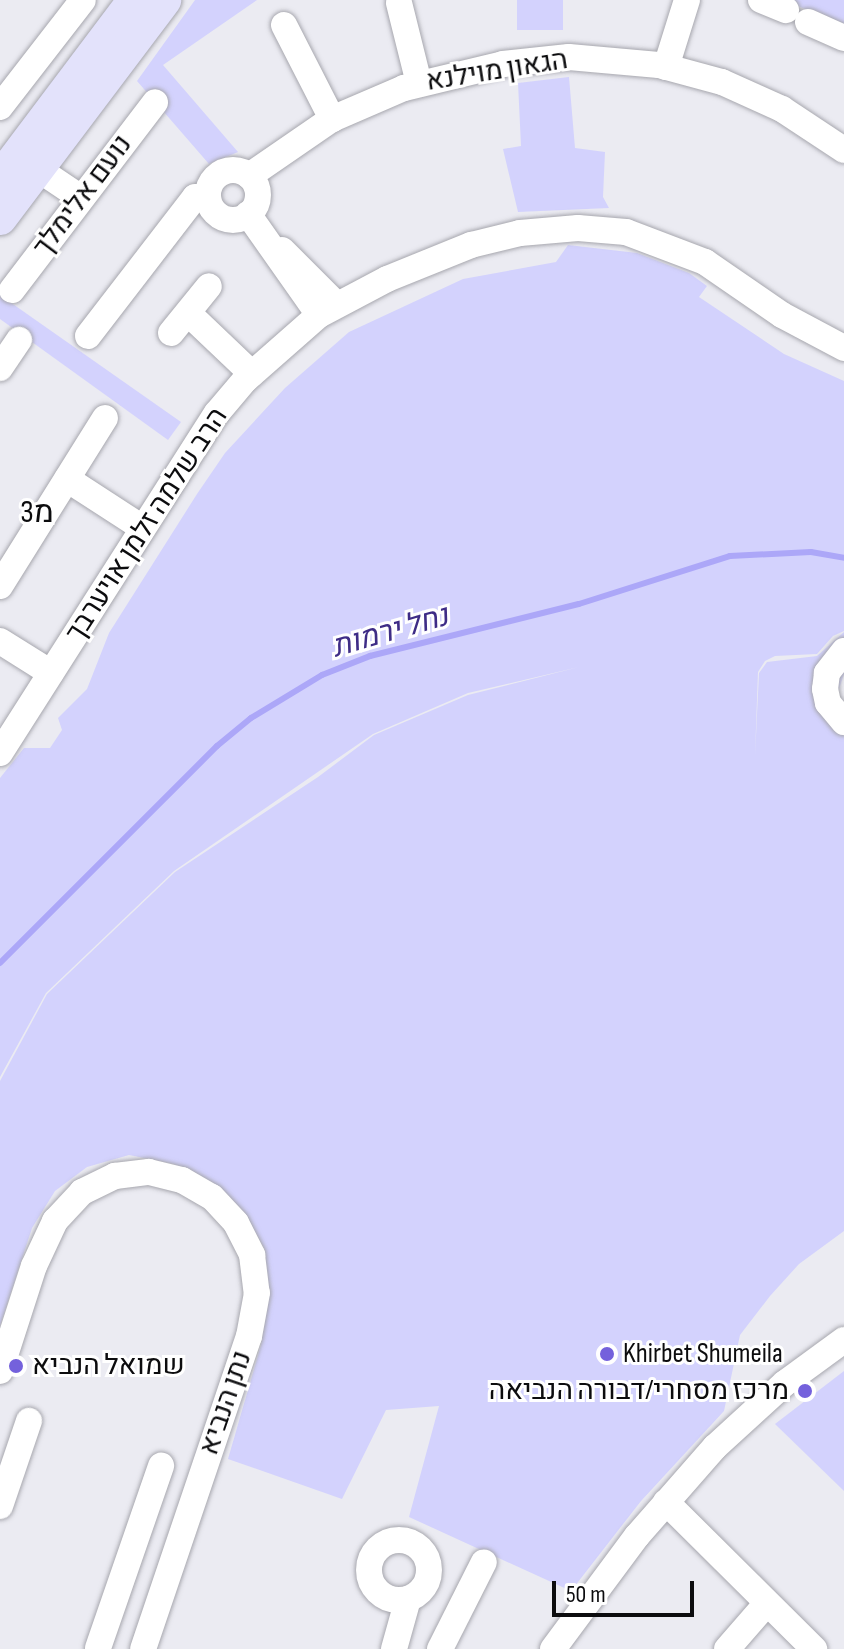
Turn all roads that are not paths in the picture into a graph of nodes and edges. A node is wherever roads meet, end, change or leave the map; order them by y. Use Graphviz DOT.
graph roads {
  1 [pos="83,0"];
  2 [pos="135,0"];
  3 [pos="164,0"];
  4 [pos="687,0"];
  5 [pos="761,0"];
  6 [pos="399,3"];
  7 [pos="284,25"];
  8 [pos="844,38"];
  9 [pos="666,67"];
  10 [pos="419,83"];
  11 [pos="155,102"];
  12 [pos="0,107"];
  13 [pos="332,119"];
  14 [pos="843,146"];
  15 [pos="38,169"];
  16 [pos="249,176"];
  17 [pos="0,179"];
  18 [pos="81,198"];
  19 [pos="208,198"];
  20 [pos="248,214"];
  21 [pos="0,218"];
  22 [pos="209,286"];
  23 [pos="12,290"];
  24 [pos="328,309"];
  25 [pos="188,313"];
  26 [pos="171,333"];
  27 [pos="88,336"];
  28 [pos="19,340"];
  29 [pos="844,348"];
  30 [pos="0,368"];
  31 [pos="252,374"];
  32 [pos="105,418"];
  33 [pos="67,479"];
  34 [pos="141,527"];
  35 [pos="0,586"];
  36 [pos="0,641"];
  37 [pos="844,651"];
  38 [pos="51,673"];
  39 [pos="844,722"];
  40 [pos="0,753"];
  41 [pos="844,1340"];
  42 [pos="0,1371"];
  43 [pos="29,1421"];
  44 [pos="161,1466"];
  45 [pos="666,1502"];
  46 [pos="0,1506"];
  47 [pos="130,1556"];
  48 [pos="484,1562"];
  49 [pos="169,1568"];
  50 [pos="408,1599"];
  51 [pos="767,1603"];
  52 [pos="98,1648"];
  53 [pos="143,1649"];
  54 [pos="394,1649"];
  55 [pos="440,1649"];
  56 [pos="553,1649"];
  57 [pos="727,1649"];
  58 [pos="814,1649"];
  1 -- 12 [label="street"];
  2 -- 17 [label="main road"];
  3 -- 15 [label="main road"];
  4 -- 9 [label="street"];
  5 -- 8 [label="street"];
  6 -- 10 [label="street"];
  7 -- 13 [label="street"];
  9 -- 10 [label="street, הגאון מוילנא"];
  9 -- 14 [label="street, הגאון מוילנא"];
  10 -- 13 [label="street, הגאון מוילנא"];
  11 -- 18 [label="street, נועם אלימלך"];
  13 -- 16 [label="street, הגאון מוילנא"];
  15 -- 18 [label="street"];
  15 -- 21 [label="main road"];
  16 -- 19 [label="street"];
  16 -- 20 [label="street"];
  18 -- 23 [label="street, נועם אלימלך"];
  19 -- 20 [label="street"];
  19 -- 27 [label="street"];
  20 -- 24 [label="street"];
  22 -- 25 [label="street"];
  24 -- 29 [label="street, הרב שלמה זלמן אויערבך"];
  24 -- 31 [label="street, הרב שלמה זלמן אויערבך"];
  25 -- 26 [label="street"];
  25 -- 31 [label="street"];
  28 -- 30 [label="street"];
  31 -- 34 [label="street, הרב שלמה זלמן אויערבך"];
  32 -- 33 [label="street"];
  33 -- 34 [label="street"];
  33 -- 35 [label="street"];
  34 -- 38 [label="street, הרב שלמה זלמן אויערבך"];
  36 -- 38 [label="street"];
  37 -- 39 [label="street"];
  38 -- 40 [label="street, הרב שלמה זלמן אויערבך"];
  41 -- 45 [label="street"];
  42 -- 49 [label="street, נתן הנביא"];
  43 -- 46 [label="street"];
  44 -- 47 [label="street"];
  45 -- 51 [label="street"];
  45 -- 56 [label="street"];
  47 -- 49 [label="street"];
  47 -- 52 [label="street"];
  48 -- 55 [label="street"];
  49 -- 53 [label="street, נתן הנביא"];
  50 -- 54 [label="street"];
  51 -- 57 [label="street"];
  51 -- 58 [label="street"];
}
